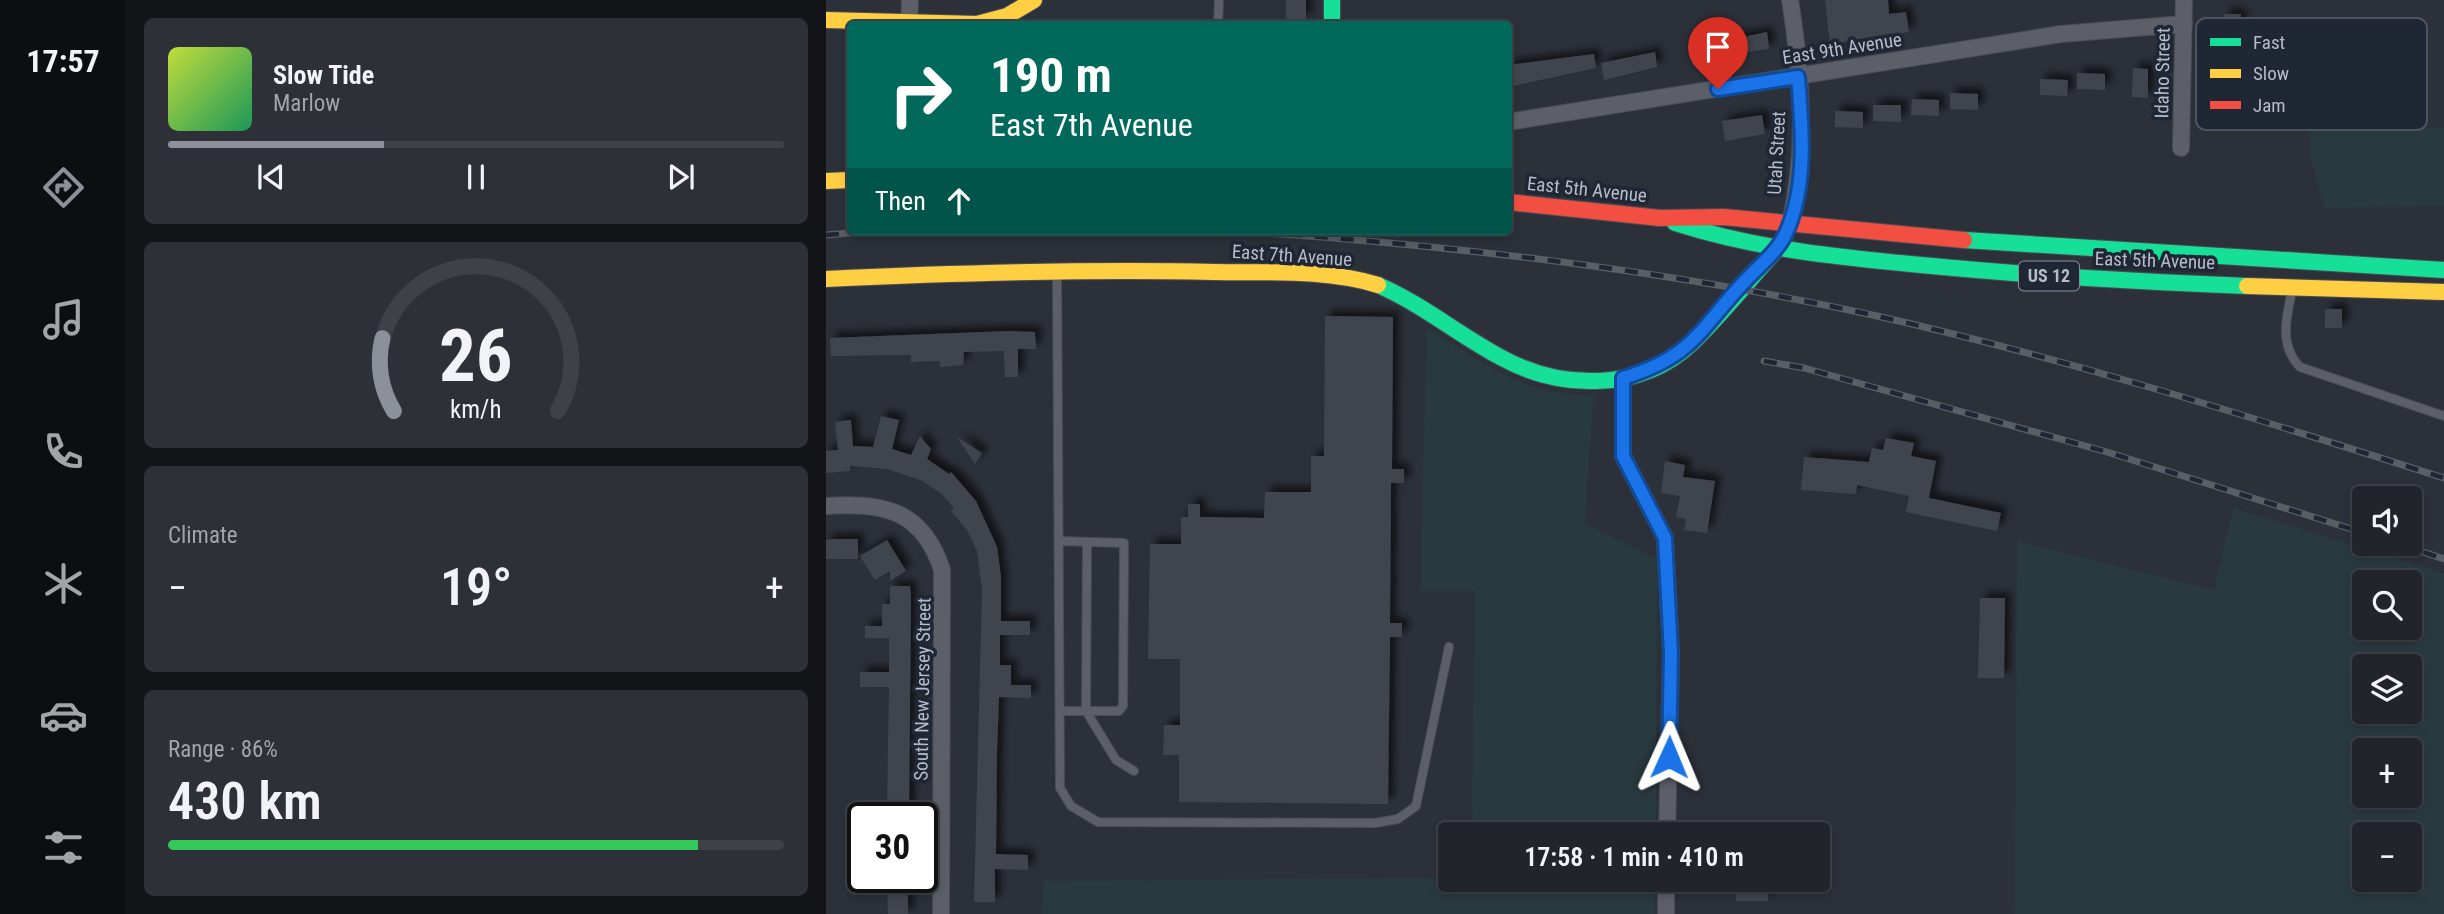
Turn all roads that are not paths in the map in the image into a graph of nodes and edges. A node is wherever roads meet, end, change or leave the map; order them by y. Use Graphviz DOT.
graph roads {
  1 [pos="910,0"];
  2 [pos="1034,0"];
  3 [pos="1219,0"];
  4 [pos="1332,0"];
  5 [pos="1790,0"];
  6 [pos="2184,0"];
  7 [pos="826,20"];
  8 [pos="868,21"];
  9 [pos="909,21"];
  10 [pos="994,21"];
  11 [pos="1218,21"];
  12 [pos="1332,21"];
  13 [pos="2184,24"];
  14 [pos="1798,77"];
  15 [pos="1512,121"];
  16 [pos="2181,148"];
  17 [pos="847,180"];
  18 [pos="826,181"];
  19 [pos="1512,202"];
  20 [pos="1660,218"];
  21 [pos="1790,224"];
  22 [pos="1778,248"];
  23 [pos="2292,263"];
  24 [pos="1057,270"];
  25 [pos="2444,270"];
  26 [pos="826,279"];
  27 [pos="2292,287"];
  28 [pos="2444,292"];
  29 [pos="1623,378"];
  30 [pos="2444,416"];
  31 [pos="826,506"];
  32 [pos="1059,541"];
  33 [pos="1087,542"];
  34 [pos="1449,647"];
  35 [pos="1060,710"];
  36 [pos="1086,711"];
  37 [pos="1134,771"];
  38 [pos="1667,822"];
  39 [pos="1666,892"];
  40 [pos="941,914"];
  41 [pos="1666,914"];
  1 -- 9 [label="street"];
  2 -- 10 [label="main road"];
  3 -- 11 [label="lane"];
  4 -- 12 [label="main road"];
  5 -- 14 [label="street, Utah Street"];
  6 -- 13 [label="street, Idaho Street"];
  7 -- 8 [label="main road"];
  13 -- 14 [label="street, East 9th Avenue"];
  13 -- 16 [label="street, Idaho Street"];
  14 -- 15 [label="street, East 9th Avenue"];
  14 -- 21 [label="street, Utah Street"];
  17 -- 18 [label="main road"];
  19 -- 20 [label="main road, East 5th Avenue / US 12"];
  20 -- 21 [label="main road, East 5th Avenue / US 12"];
  20 -- 22 [label="main road, East 5th Avenue / US 12"];
  21 -- 22 [label="main road, East 7th Avenue"];
  21 -- 23 [label="main road, East 5th Avenue / US 12"];
  22 -- 27 [label="main road, East 5th Avenue / US 12"];
  22 -- 29 [label="main road, East 7th Avenue"];
  23 -- 25 [label="main road, East 5th Avenue / US 12"];
  23 -- 27 [label="lane"];
  24 -- 26 [label="main road, East 7th Avenue"];
  24 -- 29 [label="main road, East 7th Avenue"];
  24 -- 32 [label="lane"];
  27 -- 28 [label="main road, East 5th Avenue / US 12"];
  27 -- 30 [label="lane"];
  29 -- 38 [label="street"];
  31 -- 40 [label="street, South New Jersey Street"];
  32 -- 33 [label="lane"];
  32 -- 35 [label="lane"];
  33 -- 36 [label="lane"];
  33 -- 36 [label="lane"];
  34 -- 35 [label="lane"];
  35 -- 36 [label="lane"];
  36 -- 37 [label="lane"];
  39 -- 41 [label="street"];
}
